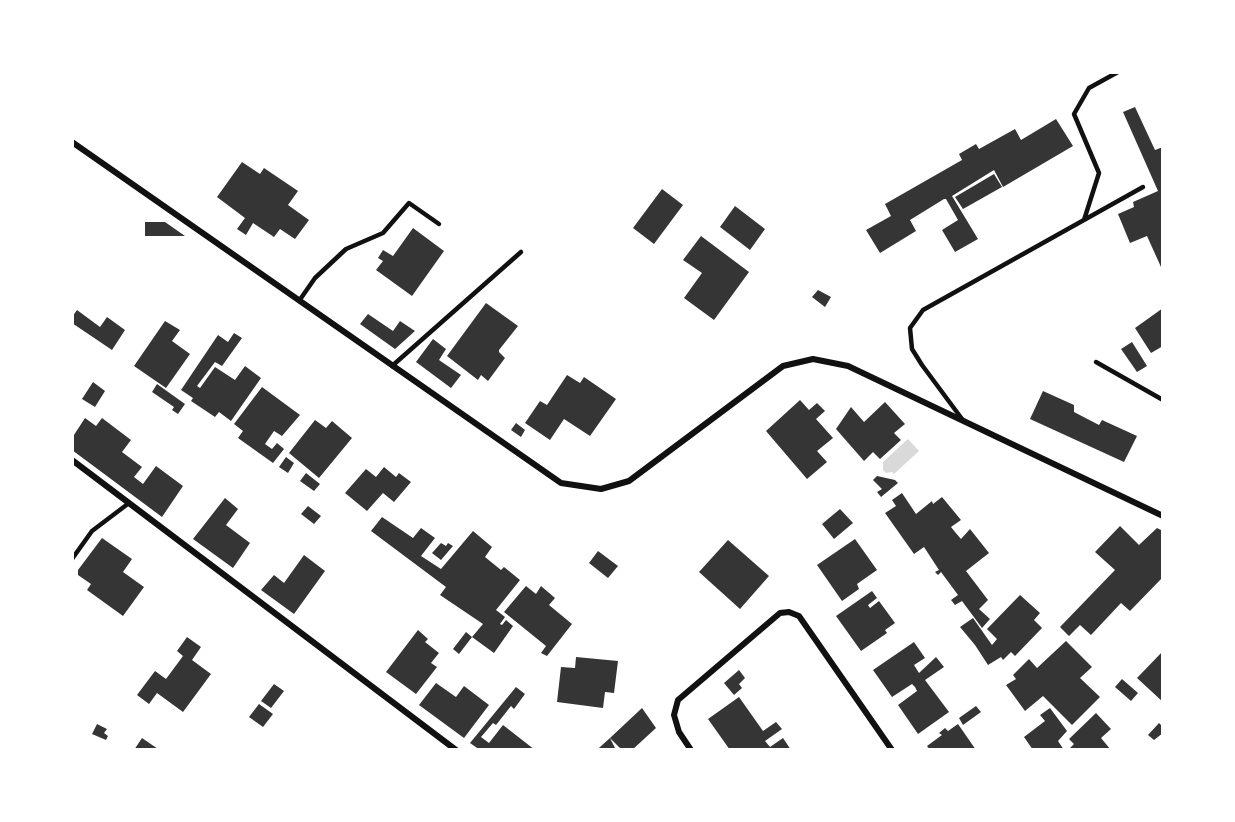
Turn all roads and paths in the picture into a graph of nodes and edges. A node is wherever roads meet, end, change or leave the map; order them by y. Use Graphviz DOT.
graph roads {
  1 [pos="1118,72"];
  2 [pos="1111,74"];
  3 [pos="72,142"];
  4 [pos="1143,187"];
  5 [pos="1084,220"];
  6 [pos="439,224"];
  7 [pos="521,252"];
  8 [pos="299,301"];
  9 [pos="1096,362"];
  10 [pos="392,366"];
  11 [pos="1163,400"];
  12 [pos="963,421"];
  13 [pos="72,460"];
  14 [pos="129,503"];
  15 [pos="1163,516"];
  16 [pos="72,559"];
  17 [pos="456,750"];
  18 [pos="691,750"];
  19 [pos="892,750"];
  1 -- 2 [label="lane"];
  2 -- 5 [label="lane"];
  3 -- 8 [label="street"];
  4 -- 5 [label="lane"];
  5 -- 12 [label="lane"];
  6 -- 8 [label="lane"];
  7 -- 10 [label="lane"];
  8 -- 10 [label="street"];
  9 -- 11 [label="lane"];
  10 -- 12 [label="street"];
  12 -- 15 [label="street"];
  13 -- 14 [label="street"];
  14 -- 16 [label="lane"];
  14 -- 17 [label="street"];
  18 -- 19 [label="street"];
}
